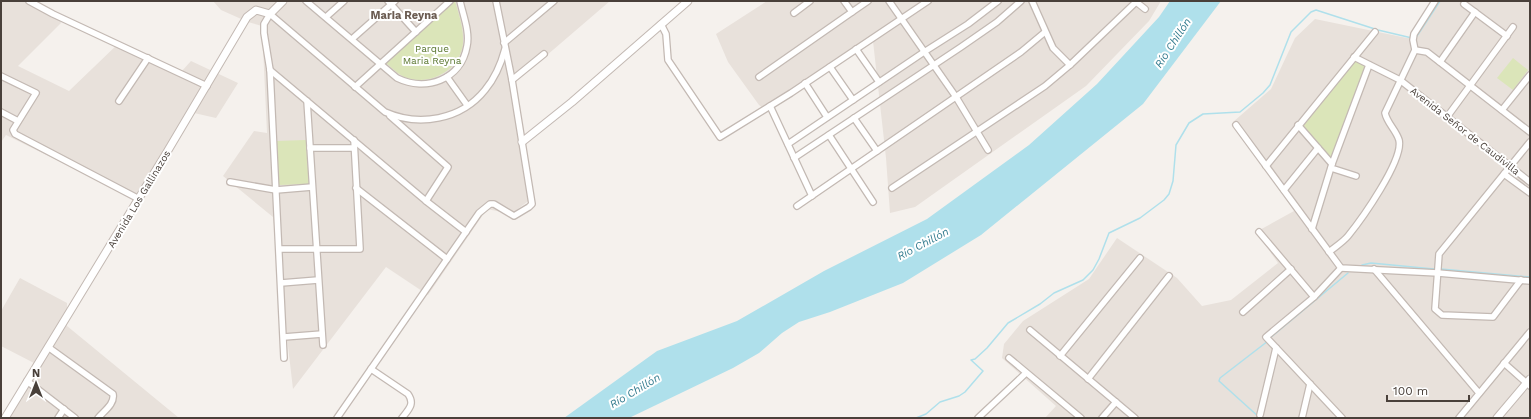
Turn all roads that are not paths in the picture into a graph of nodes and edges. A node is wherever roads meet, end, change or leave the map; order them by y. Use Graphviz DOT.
graph roads {
  1 [pos="29,1"];
  2 [pos="283,1"];
  3 [pos="306,1"];
  4 [pos="344,1"];
  5 [pos="450,1"];
  6 [pos="460,1"];
  7 [pos="496,1"];
  8 [pos="554,1"];
  9 [pos="688,1"];
  10 [pos="810,1"];
  11 [pos="844,1"];
  12 [pos="868,1"];
  13 [pos="889,1"];
  14 [pos="928,1"];
  15 [pos="998,1"];
  16 [pos="1021,1"];
  17 [pos="1032,1"];
  18 [pos="1136,1"];
  19 [pos="1435,1"];
  20 [pos="391,2"];
  21 [pos="1464,4"];
  22 [pos="1145,9"];
  23 [pos="852,12"];
  24 [pos="1475,12"];
  25 [pos="794,13"];
  26 [pos="270,14"];
  27 [pos="326,17"];
  28 [pos="901,19"];
  29 [pos="661,24"];
  30 [pos="1513,27"];
  31 [pos="416,32"];
  32 [pos="1045,32"];
  33 [pos="1374,32"];
  34 [pos="1507,36"];
  35 [pos="352,40"];
  36 [pos="505,46"];
  37 [pos="856,49"];
  38 [pos="1415,50"];
  39 [pos="924,52"];
  40 [pos="544,54"];
  41 [pos="148,58"];
  42 [pos="1354,58"];
  43 [pos="1440,62"];
  44 [pos="380,64"];
  45 [pos="934,65"];
  46 [pos="1070,65"];
  47 [pos="1369,65"];
  48 [pos="830,66"];
  49 [pos="270,70"];
  50 [pos="1530,75"];
  51 [pos="1,76"];
  52 [pos="447,77"];
  53 [pos="759,77"];
  54 [pos="512,80"];
  55 [pos="1400,80"];
  56 [pos="879,82"];
  57 [pos="805,84"];
  58 [pos="1470,85"];
  59 [pos="207,86"];
  60 [pos="355,87"];
  61 [pos="956,97"];
  62 [pos="852,100"];
  63 [pos="119,101"];
  64 [pos="307,101"];
  65 [pos="467,106"];
  66 [pos="770,106"];
  67 [pos="1502,110"];
  68 [pos="1,112"];
  69 [pos="385,112"];
  70 [pos="828,117"];
  71 [pos="1447,117"];
  72 [pos="854,118"];
  73 [pos="18,121"];
  74 [pos="1236,125"];
  75 [pos="1298,125"];
  76 [pos="977,131"];
  77 [pos="1530,132"];
  78 [pos="829,135"];
  79 [pos="354,140"];
  80 [pos="522,142"];
  81 [pos="1530,142"];
  82 [pos="788,144"];
  83 [pos="310,148"];
  84 [pos="354,148"];
  85 [pos="1318,148"];
  86 [pos="988,150"];
  87 [pos="877,151"];
  88 [pos="794,158"];
  89 [pos="1266,166"];
  90 [pos="1332,166"];
  91 [pos="1510,166"];
  92 [pos="852,169"];
  93 [pos="1504,174"];
  94 [pos="1356,176"];
  95 [pos="230,182"];
  96 [pos="1530,182"];
  97 [pos="312,187"];
  98 [pos="356,188"];
  99 [pos="892,188"];
  100 [pos="276,190"];
  101 [pos="1284,190"];
  102 [pos="1530,194"];
  103 [pos="812,196"];
  104 [pos="139,199"];
  105 [pos="426,201"];
  106 [pos="873,202"];
  107 [pos="798,206"];
  108 [pos="1312,229"];
  109 [pos="466,232"];
  110 [pos="1259,232"];
  111 [pos="279,249"];
  112 [pos="316,249"];
  113 [pos="1329,252"];
  114 [pos="1140,258"];
  115 [pos="447,259"];
  116 [pos="1341,268"];
  117 [pos="1291,269"];
  118 [pos="1374,269"];
  119 [pos="1438,273"];
  120 [pos="1169,276"];
  121 [pos="318,280"];
  122 [pos="1521,280"];
  123 [pos="1530,281"];
  124 [pos="281,283"];
  125 [pos="1314,297"];
  126 [pos="1243,312"];
  127 [pos="1030,330"];
  128 [pos="1530,332"];
  129 [pos="322,334"];
  130 [pos="284,336"];
  131 [pos="322,345"];
  132 [pos="48,347"];
  133 [pos="1276,348"];
  134 [pos="1060,356"];
  135 [pos="284,358"];
  136 [pos="1009,358"];
  137 [pos="1504,363"];
  138 [pos="372,369"];
  139 [pos="1026,373"];
  140 [pos="1088,379"];
  141 [pos="27,381"];
  142 [pos="1529,383"];
  143 [pos="1310,384"];
  144 [pos="1479,393"];
  145 [pos="1116,402"];
  146 [pos="64,409"];
  147 [pos="1260,415"];
  148 [pos="4,418"];
  149 [pos="58,418"];
  150 [pos="75,418"];
  151 [pos="98,418"];
  152 [pos="337,418"];
  153 [pos="402,418"];
  154 [pos="978,418"];
  155 [pos="1081,418"];
  156 [pos="1102,418"];
  157 [pos="1135,418"];
  158 [pos="1302,418"];
  159 [pos="1342,418"];
  160 [pos="1459,418"];
  161 [pos="1497,418"];
  1 -- 41 [label="street"];
  2 -- 26 [label="street"];
  3 -- 27 [label="street"];
  4 -- 27 [label="street"];
  5 -- 31 [label="street"];
  6 -- 52 [label="street"];
  7 -- 36 [label="street"];
  8 -- 36 [label="street"];
  9 -- 29 [label="street"];
  10 -- 25 [label="street"];
  11 -- 23 [label="street"];
  12 -- 23 [label="street"];
  13 -- 28 [label="street"];
  14 -- 28 [label="street"];
  15 -- 39 [label="street"];
  16 -- 45 [label="street"];
  17 -- 32 [label="street"];
  18 -- 22 [label="street"];
  18 -- 46 [label="street"];
  19 -- 38 [label="street"];
  20 -- 31 [label="street"];
  20 -- 35 [label="street"];
  21 -- 24 [label="street"];
  23 -- 53 [label="street"];
  24 -- 34 [label="street"];
  24 -- 43 [label="street"];
  26 -- 49 [label="street"];
  26 -- 59 [label="street, Avenida Los Gallinazos"];
  26 -- 60 [label="street"];
  27 -- 35 [label="street"];
  28 -- 37 [label="street"];
  28 -- 39 [label="street"];
  29 -- 66 [label="street"];
  29 -- 80 [label="street"];
  30 -- 34 [label="street"];
  31 -- 44 [label="street"];
  32 -- 46 [label="street"];
  32 -- 61 [label="street"];
  33 -- 42 [label="street"];
  34 -- 58 [label="street"];
  35 -- 44 [label="street"];
  36 -- 54 [label="street"];
  36 -- 65 [label="street"];
  37 -- 48 [label="street"];
  37 -- 56 [label="street"];
  38 -- 43 [label="street"];
  38 -- 55 [label="street"];
  39 -- 45 [label="street"];
  39 -- 56 [label="street"];
  40 -- 54 [label="street"];
  41 -- 59 [label="street"];
  41 -- 63 [label="street"];
  42 -- 47 [label="street, Avenida Señor de Caudivilla"];
  42 -- 75 [label="street"];
  43 -- 58 [label="street"];
  44 -- 52 [label="street"];
  44 -- 60 [label="street"];
  45 -- 61 [label="street"];
  45 -- 72 [label="street"];
  46 -- 76 [label="street"];
  47 -- 55 [label="street, Avenida Señor de Caudivilla"];
  47 -- 90 [label="street"];
  48 -- 57 [label="street"];
  48 -- 62 [label="street"];
  49 -- 64 [label="street"];
  49 -- 100 [label="street"];
  50 -- 67 [label="street"];
  51 -- 73 [label="street"];
  52 -- 65 [label="street"];
  54 -- 80 [label="street"];
  55 -- 71 [label="street, Avenida Señor de Caudivilla"];
  55 -- 113 [label="street"];
  56 -- 62 [label="street"];
  57 -- 66 [label="street"];
  57 -- 70 [label="street"];
  58 -- 67 [label="street"];
  58 -- 71 [label="street"];
  59 -- 104 [label="street, Avenida Los Gallinazos"];
  60 -- 69 [label="street"];
  61 -- 76 [label="street"];
  61 -- 87 [label="street"];
  62 -- 70 [label="street"];
  64 -- 79 [label="street"];
  64 -- 83 [label="street"];
  65 -- 69 [label="street"];
  66 -- 82 [label="street"];
  67 -- 77 [label="street"];
  68 -- 73 [label="street"];
  69 -- 105 [label="street"];
  70 -- 82 [label="street"];
  71 -- 91 [label="street, Avenida Señor de Caudivilla"];
  72 -- 78 [label="street"];
  72 -- 87 [label="street"];
  73 -- 104 [label="street"];
  74 -- 89 [label="street"];
  75 -- 85 [label="street"];
  75 -- 89 [label="street"];
  76 -- 86 [label="street"];
  76 -- 99 [label="street"];
  78 -- 88 [label="street"];
  78 -- 92 [label="street"];
  79 -- 84 [label="street"];
  79 -- 105 [label="street"];
  80 -- 109 [label="street"];
  81 -- 91 [label="street"];
  82 -- 88 [label="street"];
  83 -- 84 [label="street"];
  83 -- 97 [label="street"];
  84 -- 98 [label="street"];
  85 -- 90 [label="street"];
  85 -- 101 [label="street"];
  87 -- 92 [label="street"];
  88 -- 103 [label="street"];
  89 -- 101 [label="street"];
  90 -- 94 [label="street"];
  90 -- 108 [label="street"];
  91 -- 93 [label="street"];
  91 -- 96 [label="street, Avenida Señor de Caudivilla"];
  92 -- 103 [label="street"];
  92 -- 106 [label="street"];
  93 -- 102 [label="street"];
  93 -- 119 [label="street"];
  95 -- 100 [label="street"];
  97 -- 100 [label="street"];
  97 -- 112 [label="street"];
  98 -- 112 [label="street"];
  98 -- 115 [label="street"];
  100 -- 111 [label="street"];
  101 -- 108 [label="street"];
  103 -- 107 [label="street"];
  104 -- 132 [label="street, Avenida Los Gallinazos"];
  105 -- 109 [label="street"];
  108 -- 113 [label="street"];
  109 -- 115 [label="street"];
  110 -- 117 [label="street"];
  111 -- 112 [label="street"];
  111 -- 124 [label="street"];
  112 -- 121 [label="street"];
  113 -- 116 [label="street"];
  114 -- 134 [label="street"];
  115 -- 138 [label="street"];
  116 -- 118 [label="street"];
  116 -- 125 [label="street"];
  117 -- 125 [label="street"];
  117 -- 126 [label="street"];
  118 -- 119 [label="street"];
  118 -- 144 [label="street"];
  119 -- 122 [label="street"];
  119 -- 122 [label="street"];
  120 -- 140 [label="street"];
  121 -- 124 [label="street"];
  121 -- 129 [label="street"];
  122 -- 123 [label="street"];
  124 -- 130 [label="street"];
  125 -- 133 [label="street"];
  127 -- 134 [label="street"];
  128 -- 137 [label="street"];
  129 -- 130 [label="street"];
  129 -- 131 [label="street"];
  130 -- 135 [label="street"];
  132 -- 141 [label="street, Avenida Los Gallinazos"];
  132 -- 151 [label="street"];
  133 -- 143 [label="street"];
  133 -- 147 [label="street"];
  134 -- 140 [label="street"];
  136 -- 139 [label="street"];
  137 -- 142 [label="street"];
  137 -- 144 [label="street"];
  138 -- 152 [label="street"];
  138 -- 153 [label="street"];
  139 -- 154 [label="street"];
  139 -- 155 [label="street"];
  140 -- 145 [label="street"];
  141 -- 146 [label="street"];
  141 -- 148 [label="street, Avenida Los Gallinazos"];
  142 -- 161 [label="street"];
  143 -- 158 [label="street"];
  143 -- 159 [label="street"];
  144 -- 160 [label="street"];
  145 -- 156 [label="street"];
  145 -- 157 [label="street"];
  146 -- 149 [label="street"];
  146 -- 150 [label="street"];
}
